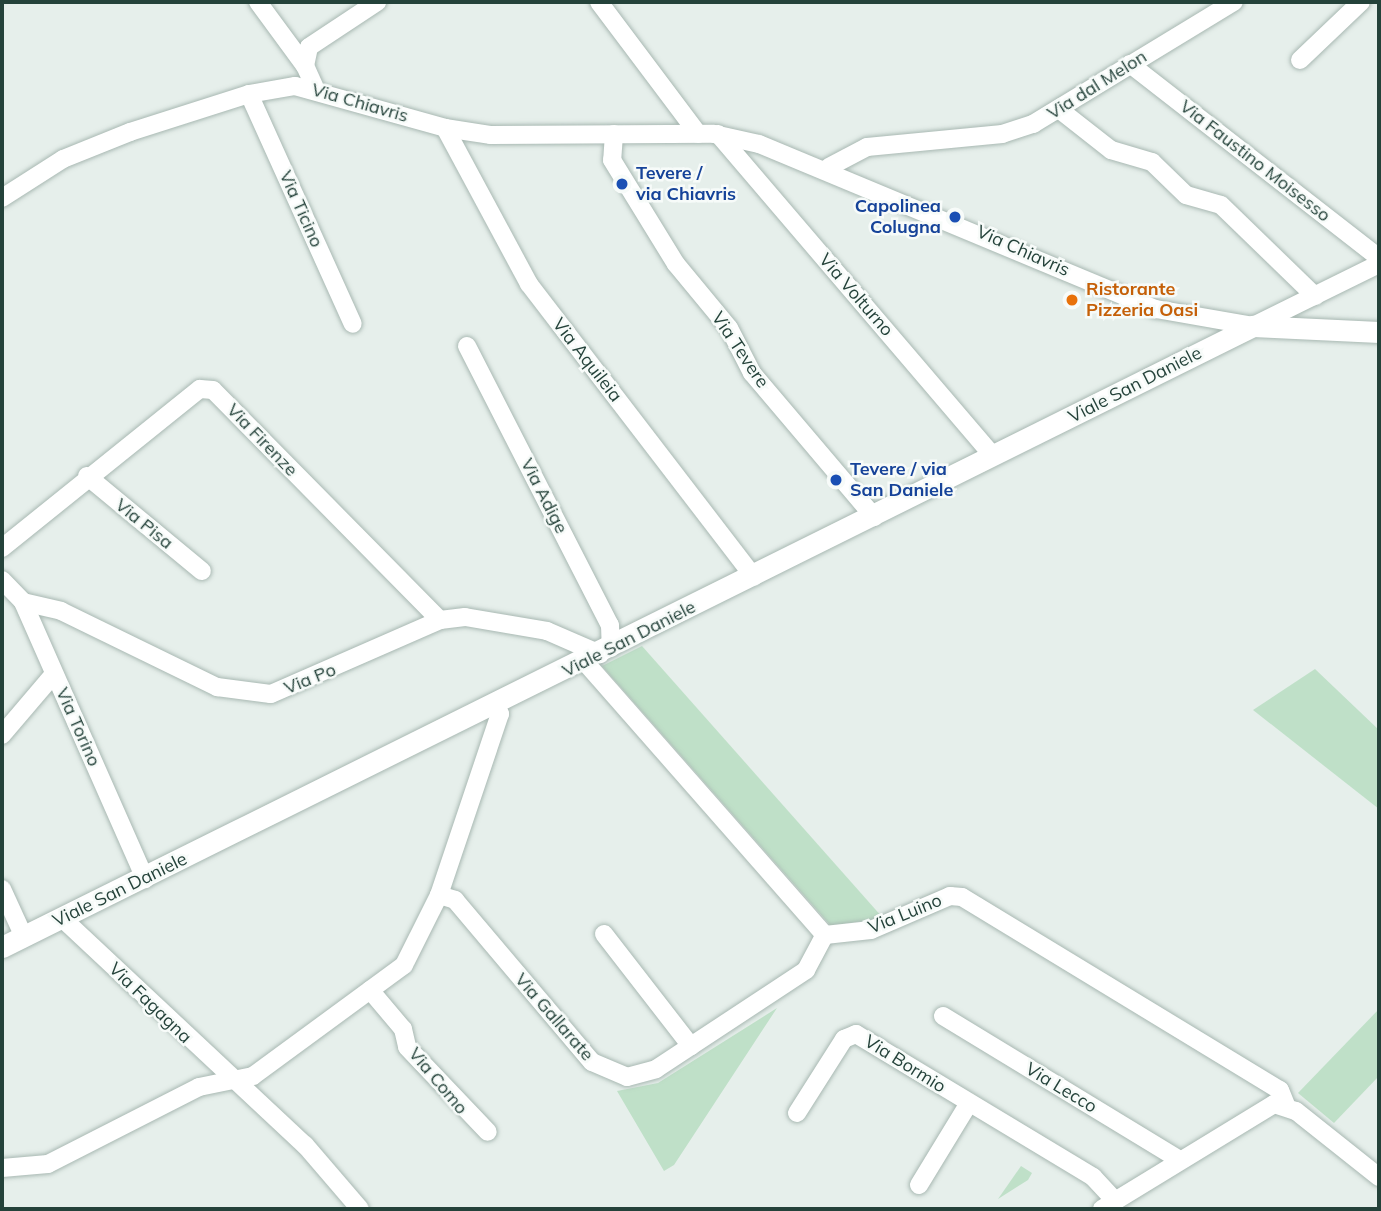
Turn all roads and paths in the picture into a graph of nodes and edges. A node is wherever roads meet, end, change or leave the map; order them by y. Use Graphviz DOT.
graph roads {
  1 [pos="258,2"];
  2 [pos="599,2"];
  3 [pos="1234,2"];
  4 [pos="1361,2"];
  5 [pos="370,3"];
  6 [pos="1300,60"];
  7 [pos="1130,64"];
  8 [pos="305,66"];
  9 [pos="315,88"];
  10 [pos="249,94"];
  11 [pos="1060,110"];
  12 [pos="444,128"];
  13 [pos="614,134"];
  14 [pos="698,134"];
  15 [pos="718,134"];
  16 [pos="829,167"];
  17 [pos="2,198"];
  18 [pos="1379,258"];
  19 [pos="1379,264"];
  20 [pos="1315,296"];
  21 [pos="354,324"];
  22 [pos="1253,326"];
  23 [pos="1379,332"];
  24 [pos="467,346"];
  25 [pos="993,456"];
  26 [pos="87,477"];
  27 [pos="874,517"];
  28 [pos="2,548"];
  29 [pos="202,571"];
  30 [pos="754,577"];
  31 [pos="2,580"];
  32 [pos="23,602"];
  33 [pos="440,620"];
  34 [pos="599,655"];
  35 [pos="54,674"];
  36 [pos="496,705"];
  37 [pos="2,735"];
  38 [pos="145,879"];
  39 [pos="2,889"];
  40 [pos="439,895"];
  41 [pos="62,918"];
  42 [pos="604,934"];
  43 [pos="825,935"];
  44 [pos="24,937"];
  45 [pos="2,947"];
  46 [pos="370,990"];
  47 [pos="943,1016"];
  48 [pos="691,1046"];
  49 [pos="235,1084"];
  50 [pos="969,1103"];
  51 [pos="1286,1105"];
  52 [pos="797,1113"];
  53 [pos="488,1132"];
  54 [pos="1178,1159"];
  55 [pos="2,1168"];
  56 [pos="1379,1177"];
  57 [pos="919,1185"];
  58 [pos="1109,1205"];
  59 [pos="360,1209"];
  1 -- 8 [label="street"];
  2 -- 14 [label="street"];
  3 -- 7 [label="street, Via dal Melon"];
  4 -- 6 [label="street"];
  5 -- 8 [label="street"];
  7 -- 11 [label="street, Via dal Melon"];
  7 -- 18 [label="street, Via Faustino Moisesso"];
  8 -- 9 [label="street"];
  9 -- 10 [label="street, Via Chiavris"];
  9 -- 12 [label="street, Via Chiavris"];
  10 -- 17 [label="street, Via Chiavris"];
  10 -- 21 [label="street, Via Ticino"];
  11 -- 16 [label="street, Via dal Melon"];
  11 -- 20 [label="street"];
  12 -- 13 [label="street, Via Chiavris"];
  12 -- 30 [label="street, Via Aquileia"];
  13 -- 14 [label="street, Via Chiavris"];
  13 -- 27 [label="street, Via Tevere"];
  14 -- 15 [label="street, Via Chiavris"];
  15 -- 16 [label="street, Via Chiavris"];
  15 -- 25 [label="street, Via Volturno"];
  16 -- 22 [label="street, Via Chiavris"];
  19 -- 20 [label="street"];
  20 -- 22 [label="street"];
  22 -- 23 [label="street"];
  22 -- 25 [label="street, Viale San Daniele"];
  24 -- 34 [label="street, Via Adige"];
  25 -- 27 [label="street, Viale San Daniele"];
  26 -- 28 [label="street, Via Firenze"];
  26 -- 29 [label="street, Via Pisa"];
  26 -- 33 [label="street, Via Firenze"];
  27 -- 30 [label="street, Viale San Daniele"];
  30 -- 34 [label="street, Viale San Daniele"];
  31 -- 32 [label="street, Via Torino"];
  32 -- 33 [label="street, Via Po"];
  32 -- 35 [label="street, Via Torino"];
  33 -- 34 [label="street, Via Po"];
  34 -- 36 [label="street, Viale San Daniele"];
  34 -- 43 [label="street"];
  35 -- 37 [label="street"];
  35 -- 38 [label="street, Via Torino"];
  36 -- 38 [label="street, Viale San Daniele"];
  36 -- 40 [label="street"];
  38 -- 41 [label="street, Viale San Daniele"];
  39 -- 44 [label="street"];
  40 -- 46 [label="street"];
  40 -- 48 [label="street, Via Gallarate"];
  41 -- 44 [label="street, Viale San Daniele"];
  41 -- 49 [label="street, Via Fagagna"];
  42 -- 48 [label="street"];
  43 -- 48 [label="street, Via Gallarate"];
  43 -- 51 [label="street, Via Luino"];
  44 -- 45 [label="street, Viale San Daniele"];
  46 -- 49 [label="street"];
  46 -- 53 [label="street, Via Como"];
  47 -- 54 [label="street, Via Lecco"];
  49 -- 55 [label="street"];
  49 -- 59 [label="street"];
  50 -- 52 [label="street, Via Bormio"];
  50 -- 57 [label="street"];
  50 -- 58 [label="street, Via Bormio"];
  51 -- 54 [label="street"];
  51 -- 56 [label="street"];
  54 -- 58 [label="street"];
}
